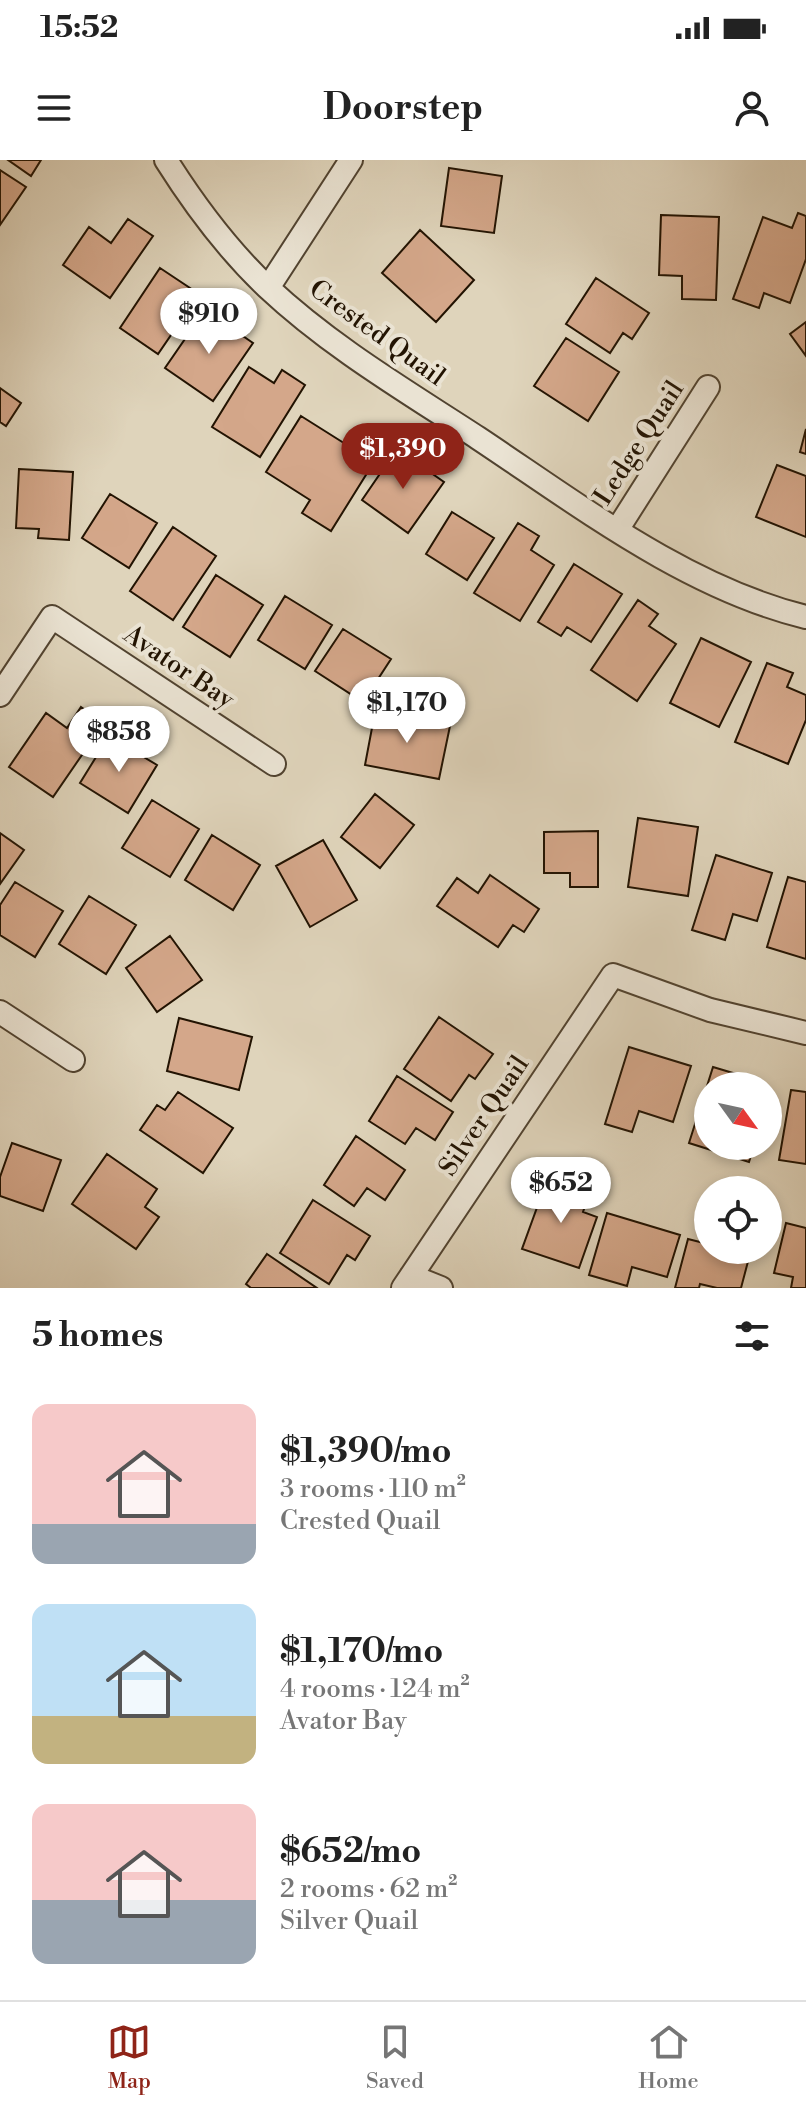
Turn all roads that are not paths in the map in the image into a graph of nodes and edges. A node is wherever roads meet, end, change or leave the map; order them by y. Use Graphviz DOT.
graph roads {
  1 [pos="166,160"];
  2 [pos="351,160"];
  3 [pos="268,288"];
  4 [pos="708,387"];
  5 [pos="617,530"];
  6 [pos="806,617"];
  7 [pos="0,695"];
  8 [pos="274,764"];
  9 [pos="0,1012"];
  10 [pos="806,1033"];
  11 [pos="73,1060"];
  12 [pos="407,1282"];
  13 [pos="441,1288"];
  1 -- 3 [label="street, Crested Quail"];
  2 -- 3 [label="street"];
  3 -- 5 [label="street, Crested Quail"];
  4 -- 5 [label="street, Ledge Quail"];
  5 -- 6 [label="street, Crested Quail"];
  7 -- 8 [label="street, Avator Bay"];
  9 -- 11 [label="street"];
  10 -- 12 [label="street, Silver Quail"];
  12 -- 13 [label="street"];
}
